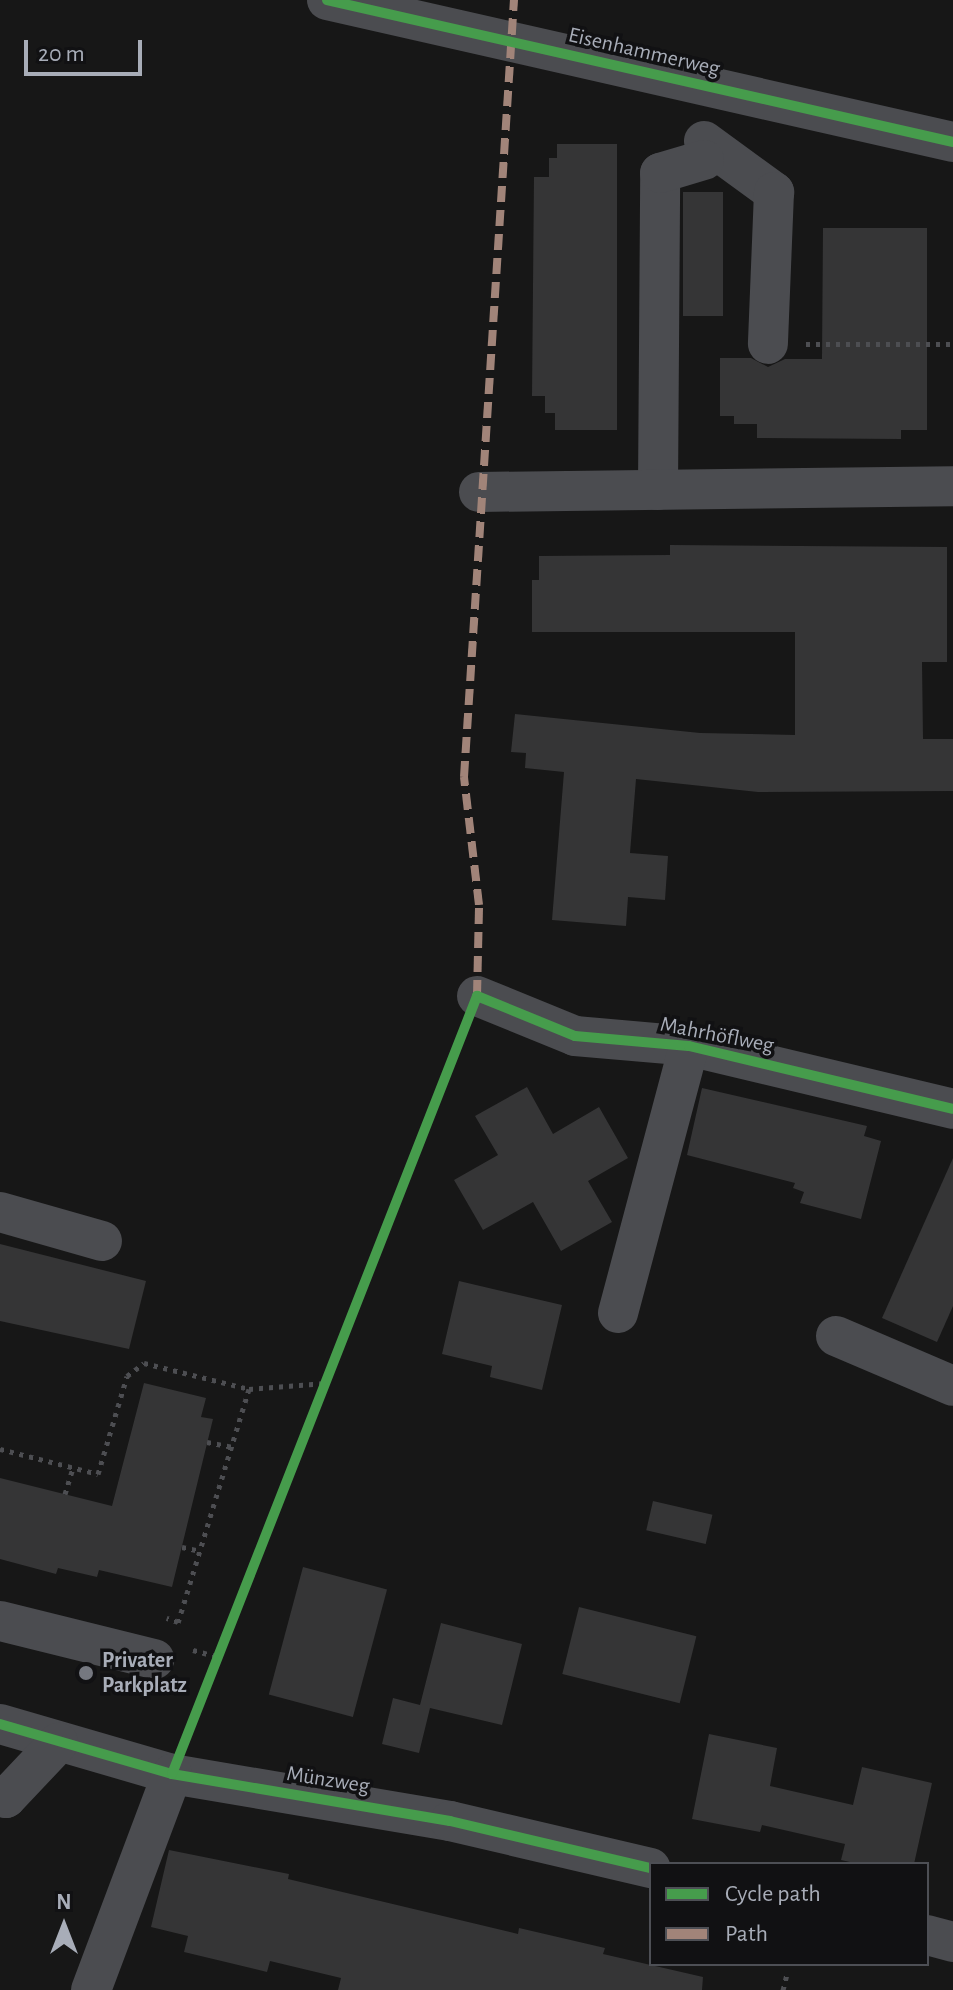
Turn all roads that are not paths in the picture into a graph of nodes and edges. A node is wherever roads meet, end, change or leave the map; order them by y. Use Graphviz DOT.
graph roads {
  1 [pos="327,0"];
  2 [pos="705,86"];
  3 [pos="953,142"];
  4 [pos="704,164"];
  5 [pos="768,344"];
  6 [pos="953,486"];
  7 [pos="658,490"];
  8 [pos="479,492"];
  9 [pos="477,996"];
  10 [pos="689,1046"];
  11 [pos="953,1109"];
  12 [pos="0,1212"];
  13 [pos="102,1241"];
  14 [pos="618,1313"];
  15 [pos="836,1336"];
  16 [pos="953,1386"];
  17 [pos="0,1621"];
  18 [pos="159,1644"];
  19 [pos="0,1724"];
  20 [pos="58,1743"];
  21 [pos="172,1774"];
  22 [pos="0,1797"];
  23 [pos="649,1868"];
  24 [pos="929,1936"];
  25 [pos="953,1942"];
  26 [pos="91,1990"];
  1 -- 2 [label="street, Eisenhammerweg"];
  2 -- 3 [label="street, Eisenhammerweg"];
  2 -- 4 [label="street"];
  4 -- 5 [label="street"];
  4 -- 7 [label="street"];
  6 -- 7 [label="street"];
  7 -- 8 [label="street"];
  9 -- 10 [label="street, Mahrhöflweg"];
  10 -- 11 [label="street, Mahrhöflweg"];
  10 -- 14 [label="street"];
  12 -- 13 [label="street"];
  15 -- 16 [label="street"];
  17 -- 18 [label="street"];
  19 -- 20 [label="street, Münzweg"];
  20 -- 21 [label="street, Münzweg"];
  20 -- 22 [label="street"];
  21 -- 23 [label="street, Münzweg"];
  21 -- 26 [label="street"];
  24 -- 25 [label="street"];
}
